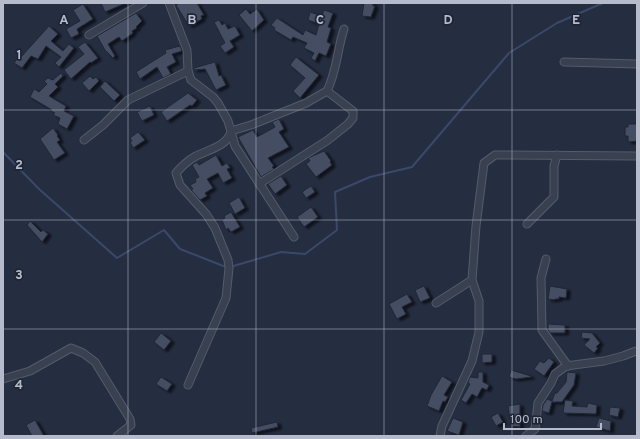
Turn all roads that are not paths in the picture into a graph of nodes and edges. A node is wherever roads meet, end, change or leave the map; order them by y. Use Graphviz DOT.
graph roads {
  1 [pos="143,3"];
  2 [pos="169,3"];
  3 [pos="344,29"];
  4 [pos="89,35"];
  5 [pos="564,62"];
  6 [pos="637,64"];
  7 [pos="188,71"];
  8 [pos="327,91"];
  9 [pos="231,131"];
  10 [pos="84,140"];
  11 [pos="557,155"];
  12 [pos="637,156"];
  13 [pos="259,184"];
  14 [pos="526,224"];
  15 [pos="294,237"];
  16 [pos="546,259"];
  17 [pos="472,280"];
  18 [pos="436,303"];
  19 [pos="636,351"];
  20 [pos="568,366"];
  21 [pos="3,379"];
  22 [pos="188,385"];
  23 [pos="117,436"];
  24 [pos="440,436"];
  25 [pos="526,436"];
  1 -- 4 [label="street"];
  2 -- 7 [label="street"];
  3 -- 8 [label="street"];
  5 -- 6 [label="street"];
  7 -- 9 [label="street"];
  7 -- 10 [label="street"];
  8 -- 9 [label="street"];
  8 -- 13 [label="street"];
  9 -- 13 [label="street"];
  9 -- 22 [label="street"];
  11 -- 12 [label="street"];
  11 -- 14 [label="street"];
  11 -- 17 [label="street"];
  13 -- 15 [label="street"];
  16 -- 20 [label="street"];
  17 -- 18 [label="street"];
  17 -- 24 [label="street"];
  19 -- 20 [label="street"];
  20 -- 25 [label="street"];
  21 -- 23 [label="street"];
}
